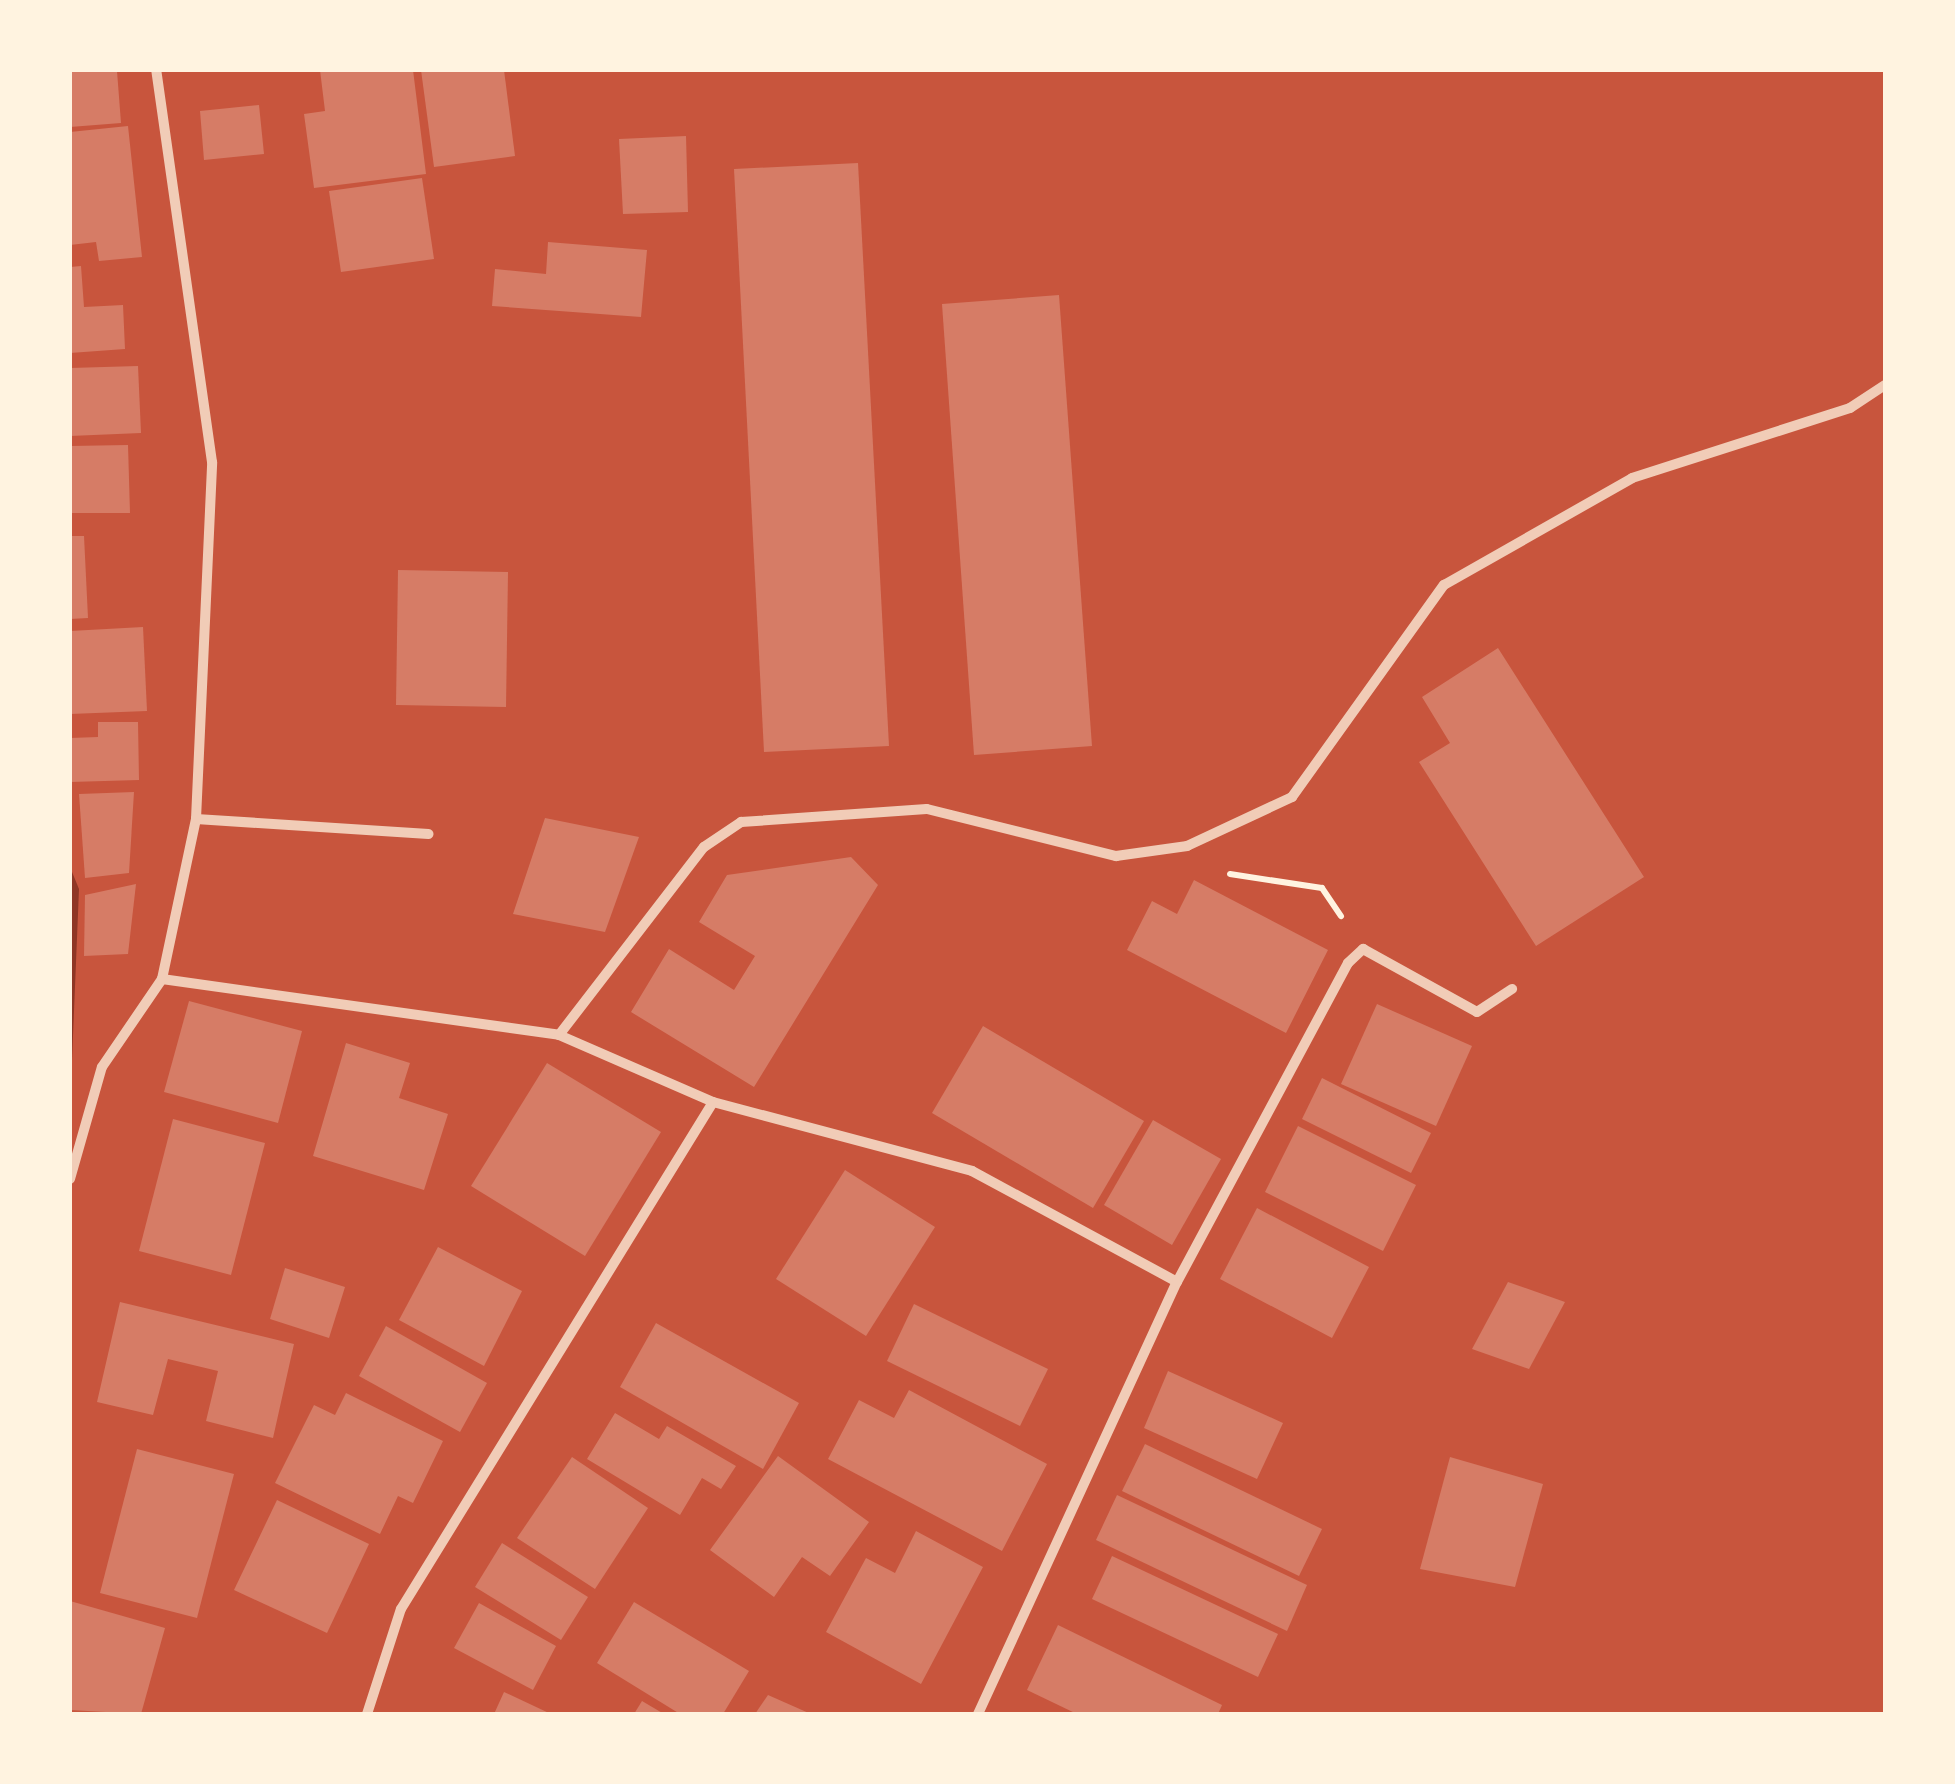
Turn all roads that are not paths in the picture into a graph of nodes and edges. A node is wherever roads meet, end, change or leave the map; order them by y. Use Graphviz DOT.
graph roads {
  1 [pos="156,70"];
  2 [pos="1885,385"];
  3 [pos="196,819"];
  4 [pos="429,834"];
  5 [pos="162,979"];
  6 [pos="1512,990"];
  7 [pos="559,1035"];
  8 [pos="712,1102"];
  9 [pos="70,1179"];
  10 [pos="1177,1282"];
  11 [pos="367,1714"];
  12 [pos="978,1714"];
  1 -- 3 [label="street"];
  2 -- 7 [label="street"];
  3 -- 4 [label="street"];
  3 -- 5 [label="street"];
  5 -- 7 [label="street"];
  5 -- 9 [label="street"];
  6 -- 10 [label="street"];
  7 -- 8 [label="street"];
  8 -- 10 [label="street"];
  8 -- 11 [label="street"];
  10 -- 12 [label="street"];
}
